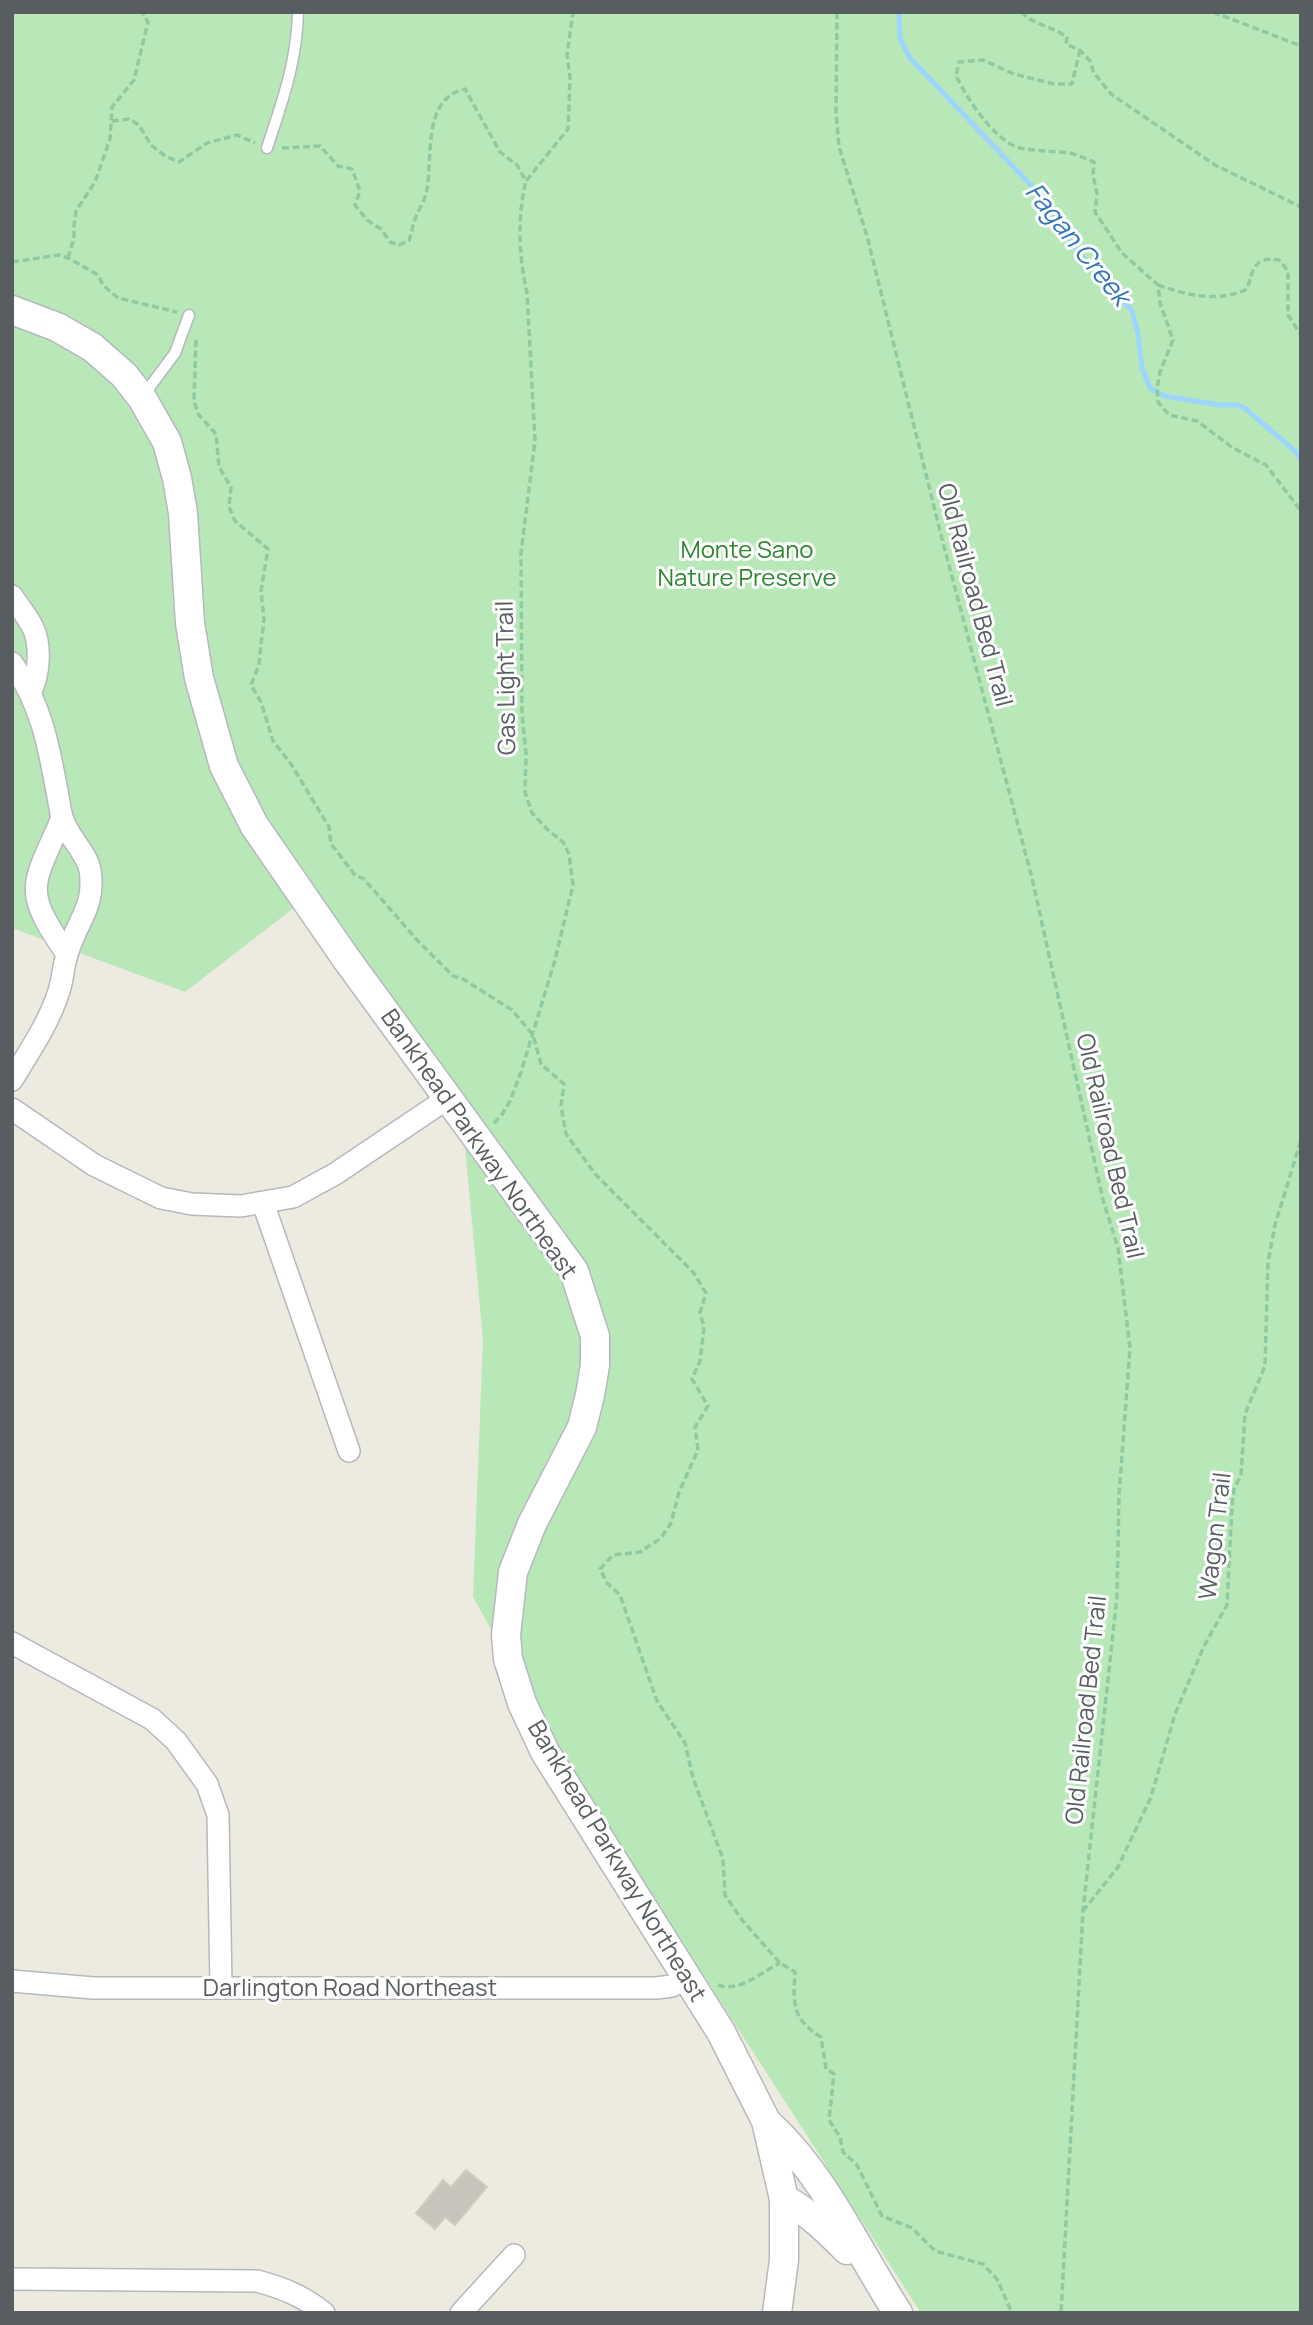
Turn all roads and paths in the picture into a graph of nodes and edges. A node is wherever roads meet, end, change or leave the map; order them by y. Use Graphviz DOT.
graph roads {
  1 [pos="142,12"];
  2 [pos="298,12"];
  3 [pos="573,12"];
  4 [pos="837,12"];
  5 [pos="1021,12"];
  6 [pos="1213,12"];
  7 [pos="1301,46"];
  8 [pos="1080,50"];
  9 [pos="112,121"];
  10 [pos="267,149"];
  11 [pos="526,181"];
  12 [pos="1301,207"];
  13 [pos="68,258"];
  14 [pos="14,262"];
  15 [pos="12,269"];
  16 [pos="1158,285"];
  17 [pos="12,310"];
  18 [pos="189,314"];
  19 [pos="1301,335"];
  20 [pos="142,398"];
  21 [pos="1301,511"];
  22 [pos="12,596"];
  23 [pos="12,663"];
  24 [pos="31,691"];
  25 [pos="61,818"];
  26 [pos="67,954"];
  27 [pos="12,1080"];
  28 [pos="448,1098"];
  29 [pos="12,1108"];
  30 [pos="477,1138"];
  31 [pos="1301,1140"];
  32 [pos="263,1203"];
  33 [pos="349,1451"];
  34 [pos="12,1643"];
  35 [pos="1083,1911"];
  36 [pos="780,1963"];
  37 [pos="12,1981"];
  38 [pos="689,1982"];
  39 [pos="221,1988"];
  40 [pos="766,2121"];
  41 [pos="826,2194"];
  42 [pos="784,2199"];
  43 [pos="835,2238"];
  44 [pos="514,2255"];
  45 [pos="784,2260"];
  46 [pos="12,2279"];
  47 [pos="880,2285"];
  48 [pos="324,2313"];
  49 [pos="461,2313"];
  50 [pos="778,2313"];
  51 [pos="898,2313"];
  52 [pos="1061,2313"];
  1 -- 9 [label="path"];
  2 -- 10 [label="lane"];
  3 -- 11 [label="path"];
  4 -- 35 [label="path, Old Railroad Bed Trail"];
  5 -- 8 [label="path"];
  6 -- 7 [label="path"];
  8 -- 12 [label="path"];
  8 -- 16 [label="path"];
  9 -- 10 [label="path"];
  9 -- 13 [label="path"];
  10 -- 11 [label="path"];
  11 -- 30 [label="path, Gas Light Trail"];
  13 -- 14 [label="path"];
  13 -- 18 [label="path"];
  14 -- 15 [label="path"];
  16 -- 19 [label="path"];
  16 -- 21 [label="path"];
  17 -- 20 [label="street, Bankhead Parkway Northeast"];
  18 -- 20 [label="lane"];
  20 -- 28 [label="street, Bankhead Parkway Northeast"];
  22 -- 24 [label="street"];
  23 -- 24 [label="street"];
  24 -- 25 [label="street"];
  25 -- 26 [label="street"];
  25 -- 26 [label="street"];
  26 -- 27 [label="street"];
  28 -- 30 [label="street, Bankhead Parkway Northeast"];
  28 -- 32 [label="street"];
  29 -- 32 [label="street"];
  30 -- 38 [label="street, Bankhead Parkway Northeast"];
  31 -- 35 [label="path, Wagon Trail"];
  32 -- 33 [label="street"];
  34 -- 39 [label="street"];
  35 -- 52 [label="path, Old Railroad Bed Trail"];
  36 -- 38 [label="path"];
  37 -- 39 [label="street, Darlington Road Northeast"];
  38 -- 39 [label="street, Darlington Road Northeast"];
  38 -- 40 [label="street, Bankhead Parkway Northeast"];
  40 -- 41 [label="street"];
  40 -- 42 [label="street, Bankhead Parkway Northeast"];
  41 -- 42 [label="street"];
  41 -- 47 [label="street"];
  42 -- 43 [label="street"];
  42 -- 45 [label="street, Bankhead Parkway Northeast"];
  43 -- 45 [label="street"];
  43 -- 47 [label="street"];
  44 -- 49 [label="street"];
  45 -- 50 [label="street, Bankhead Parkway Northeast"];
  46 -- 48 [label="street"];
  47 -- 51 [label="street"];
}
